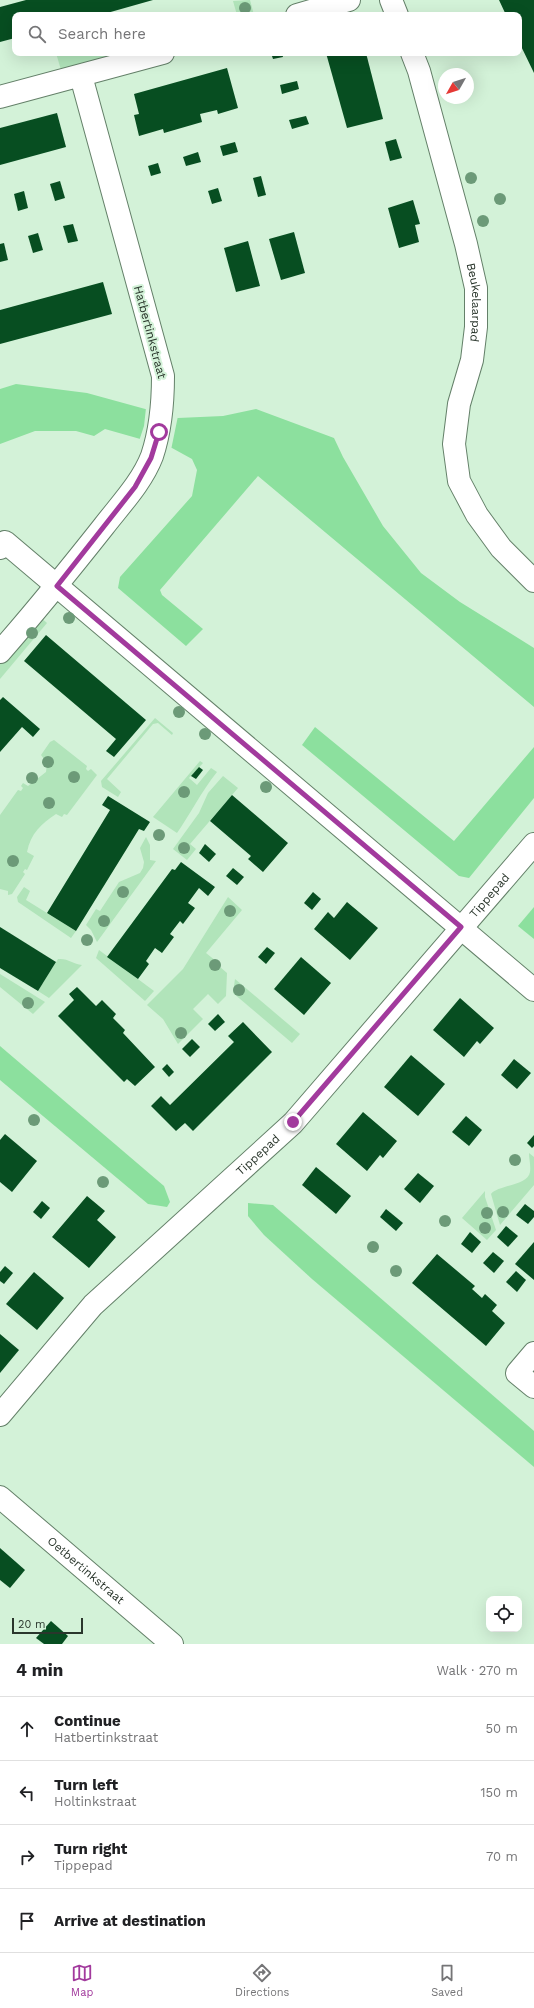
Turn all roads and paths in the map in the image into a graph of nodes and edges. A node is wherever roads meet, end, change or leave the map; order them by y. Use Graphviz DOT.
graph roads {
  1 [pos="349,0"];
  2 [pos="390,0"];
  3 [pos="307,12"];
  4 [pos="396,12"];
  5 [pos="152,56"];
  6 [pos="413,56"];
  7 [pos="81,76"];
  8 [pos="0,98"];
  9 [pos="0,548"];
  10 [pos="534,581"];
  11 [pos="57,586"];
  12 [pos="0,652"];
  13 [pos="534,844"];
  14 [pos="461,927"];
  15 [pos="534,990"];
  16 [pos="534,1353"];
  17 [pos="534,1387"];
  18 [pos="0,1415"];
  19 [pos="0,1497"];
  20 [pos="172,1644"];
  1 -- 3 [label="street"];
  2 -- 4 [label="street"];
  5 -- 7 [label="street"];
  6 -- 10 [label="street, Beukelaarpad"];
  7 -- 8 [label="street"];
  7 -- 11 [label="street, Hatbertinkstraat"];
  9 -- 11 [label="street"];
  11 -- 12 [label="street, Hatbertinkstraat"];
  11 -- 14 [label="street"];
  13 -- 14 [label="street, Tippepad"];
  14 -- 15 [label="street"];
  14 -- 18 [label="street, Tippepad"];
  16 -- 17 [label="street"];
  19 -- 20 [label="street, Oetbertinkstraat"];
}
